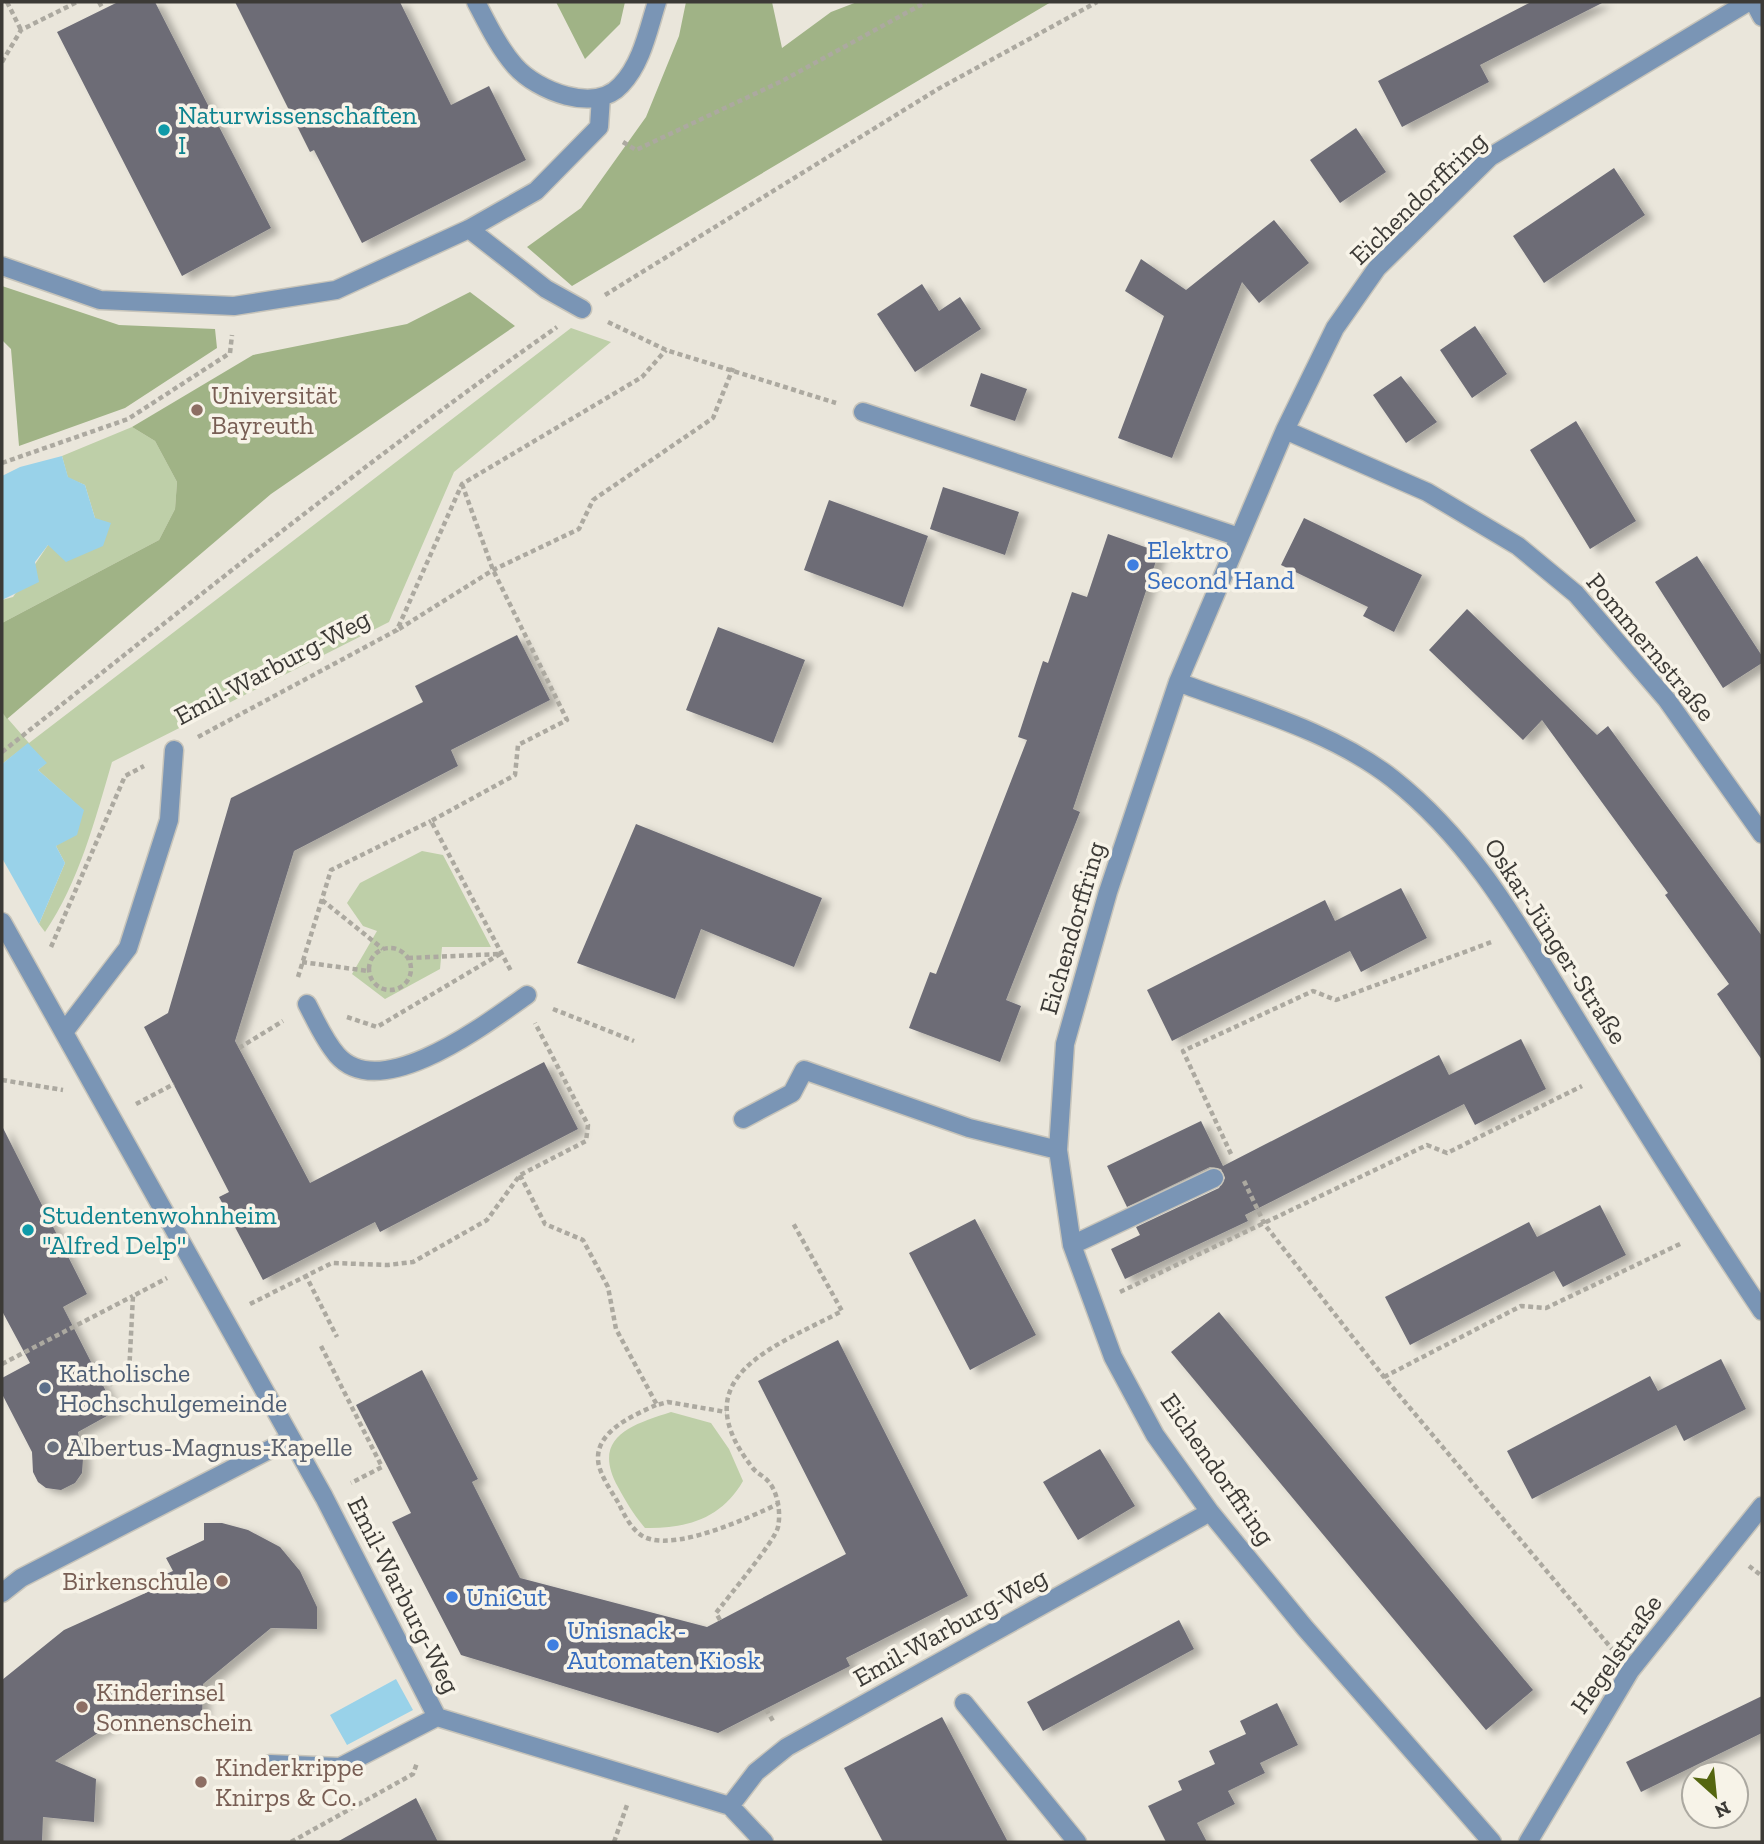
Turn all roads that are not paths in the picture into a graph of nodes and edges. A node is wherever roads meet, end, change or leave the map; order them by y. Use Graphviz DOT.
graph roads {
  1 [pos="475,2"];
  2 [pos="657,2"];
  3 [pos="1748,2"];
  4 [pos="1754,2"];
  5 [pos="1762,17"];
  6 [pos="601,97"];
  7 [pos="469,229"];
  8 [pos="2,266"];
  9 [pos="582,309"];
  10 [pos="863,412"];
  11 [pos="1284,430"];
  12 [pos="1239,537"];
  13 [pos="1178,682"];
  14 [pos="174,750"];
  15 [pos="1762,834"];
  16 [pos="2,922"];
  17 [pos="527,995"];
  18 [pos="307,1004"];
  19 [pos="64,1032"];
  20 [pos="743,1119"];
  21 [pos="1058,1150"];
  22 [pos="1214,1178"];
  23 [pos="1072,1245"];
  24 [pos="1762,1311"];
  25 [pos="290,1438"];
  26 [pos="1762,1506"];
  27 [pos="1210,1512"];
  28 [pos="2,1593"];
  29 [pos="964,1703"];
  30 [pos="437,1717"];
  31 [pos="271,1764"];
  32 [pos="730,1806"];
  33 [pos="764,1842"];
  34 [pos="1077,1842"];
  35 [pos="1492,1842"];
  36 [pos="1528,1842"];
  1 -- 6 [label="street"];
  2 -- 6 [label="street"];
  3 -- 11 [label="street, Eichendorffring"];
  4 -- 5 [label="street"];
  6 -- 7 [label="street"];
  7 -- 8 [label="street"];
  7 -- 9 [label="street"];
  10 -- 12 [label="street"];
  11 -- 12 [label="street, Eichendorffring"];
  11 -- 15 [label="street, Pommernstraße"];
  12 -- 13 [label="street, Eichendorffring"];
  13 -- 21 [label="street, Eichendorffring"];
  13 -- 24 [label="street, Oskar-Jünger-Straße"];
  14 -- 19 [label="street"];
  16 -- 19 [label="street, Emil-Warburg-Weg"];
  17 -- 18 [label="street"];
  19 -- 25 [label="street, Emil-Warburg-Weg"];
  20 -- 21 [label="street"];
  21 -- 23 [label="street, Eichendorffring"];
  22 -- 23 [label="street"];
  23 -- 27 [label="street, Eichendorffring"];
  25 -- 28 [label="street"];
  25 -- 30 [label="street, Emil-Warburg-Weg"];
  26 -- 36 [label="street, Hegelstraße"];
  27 -- 32 [label="street, Emil-Warburg-Weg"];
  27 -- 35 [label="street, Eichendorffring"];
  29 -- 34 [label="street"];
  30 -- 31 [label="street, Emil-Warburg-Weg"];
  30 -- 32 [label="street, Emil-Warburg-Weg"];
  32 -- 33 [label="street, Emil-Warburg-Weg"];
}
